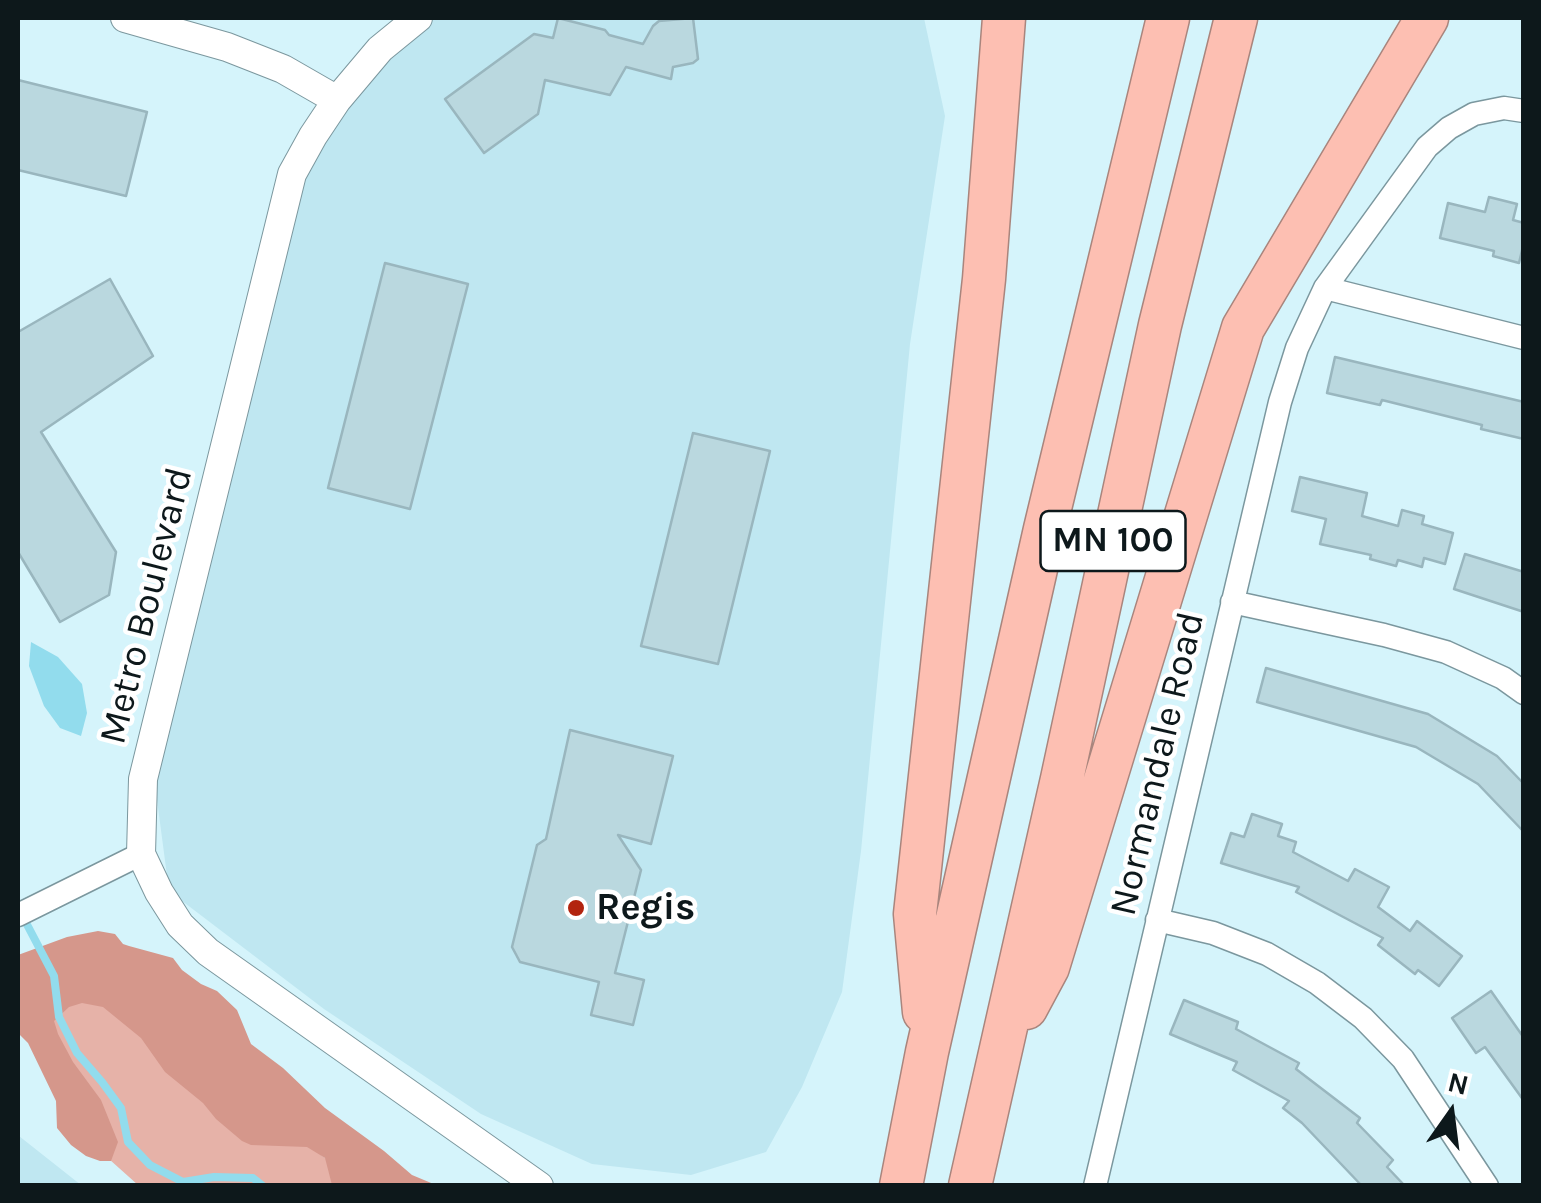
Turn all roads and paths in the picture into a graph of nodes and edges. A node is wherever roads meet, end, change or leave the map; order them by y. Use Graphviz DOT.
graph roads {
  1 [pos="125,18"];
  2 [pos="418,18"];
  3 [pos="1004,18"];
  4 [pos="1168,18"];
  5 [pos="1426,18"];
  6 [pos="1235,20"];
  7 [pos="189,27"];
  8 [pos="337,100"];
  9 [pos="1524,110"];
  10 [pos="1326,288"];
  11 [pos="1524,338"];
  12 [pos="1232,602"];
  13 [pos="1524,694"];
  14 [pos="141,854"];
  15 [pos="18,915"];
  16 [pos="1157,920"];
  17 [pos="927,1052"];
  18 [pos="996,1061"];
  19 [pos="539,1186"];
  20 [pos="901,1186"];
  21 [pos="970,1186"];
  22 [pos="1096,1186"];
  23 [pos="1487,1186"];
  1 -- 7 [label="street"];
  2 -- 8 [label="street, Metro Boulevard"];
  3 -- 17 [label="highway"];
  4 -- 17 [label="highway, MN 100"];
  5 -- 18 [label="highway"];
  6 -- 18 [label="highway, MN 100"];
  7 -- 8 [label="street"];
  8 -- 14 [label="street, Metro Boulevard"];
  9 -- 10 [label="street, Normandale Road"];
  10 -- 11 [label="street"];
  10 -- 12 [label="street, Normandale Road"];
  12 -- 13 [label="street"];
  12 -- 16 [label="street, Normandale Road"];
  14 -- 15 [label="street"];
  14 -- 19 [label="street, Metro Boulevard"];
  16 -- 22 [label="street, Normandale Road"];
  16 -- 23 [label="street"];
  17 -- 20 [label="highway, MN 100"];
  18 -- 21 [label="highway, MN 100"];
}
